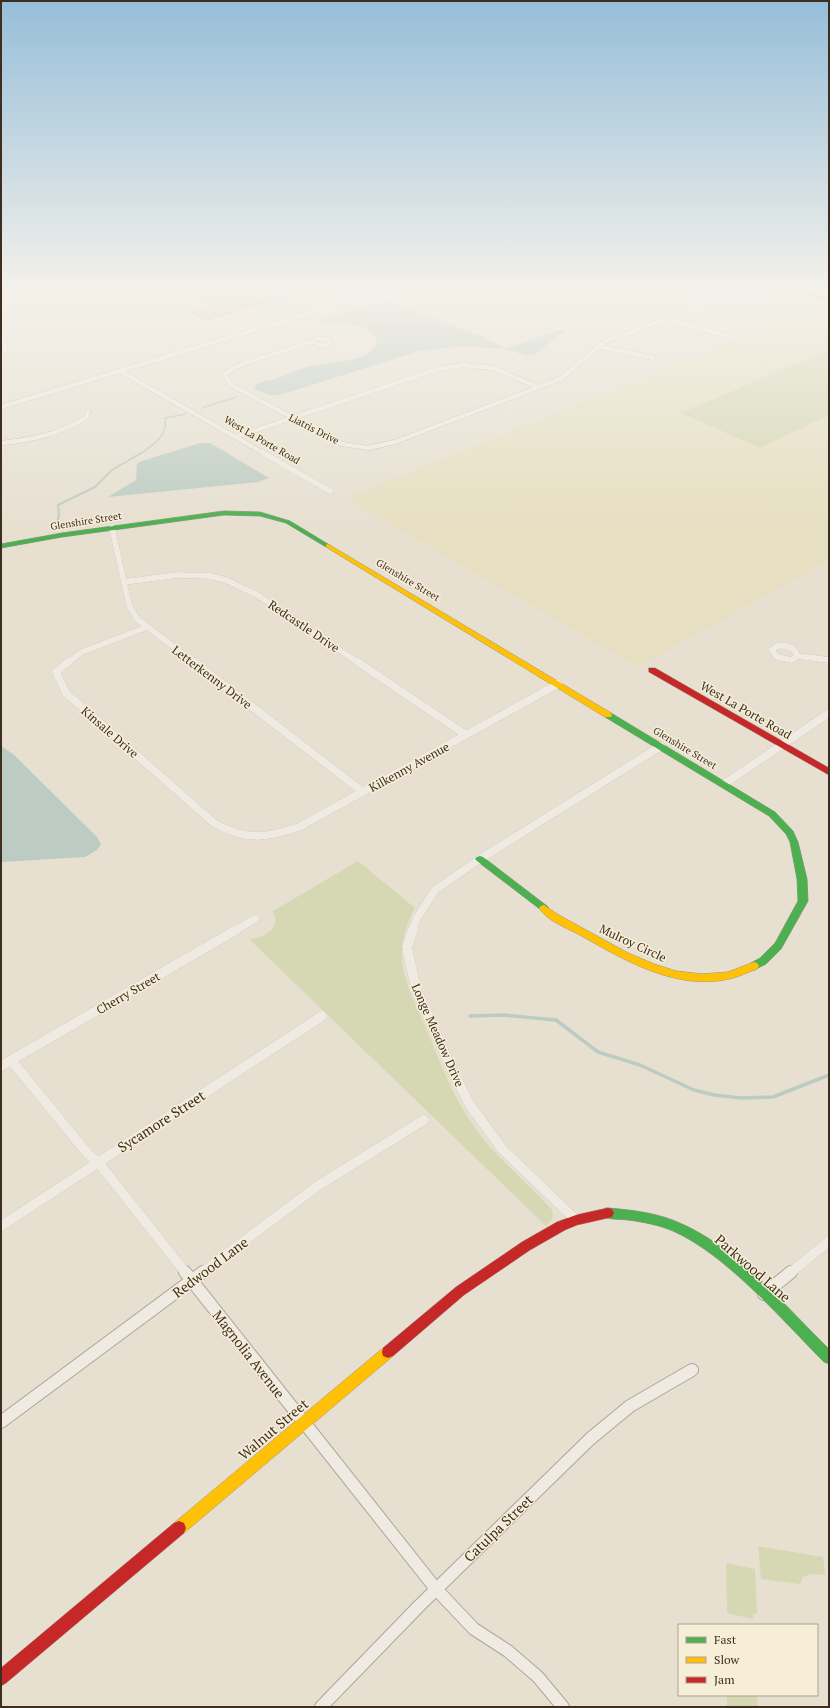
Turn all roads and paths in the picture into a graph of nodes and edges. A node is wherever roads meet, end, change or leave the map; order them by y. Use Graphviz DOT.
graph roads {
  1 [pos="128,369"];
  2 [pos="234,369"];
  3 [pos="440,369"];
  4 [pos="495,369"];
  5 [pos="573,369"];
  6 [pos="120,371"];
  7 [pos="538,388"];
  8 [pos="1,408"];
  9 [pos="88,412"];
  10 [pos="292,418"];
  11 [pos="236,437"];
  12 [pos="1,443"];
  13 [pos="330,491"];
  14 [pos="112,528"];
  15 [pos="1,546"];
  16 [pos="124,582"];
  17 [pos="147,628"];
  18 [pos="797,656"];
  19 [pos="829,660"];
  20 [pos="652,670"];
  21 [pos="558,684"];
  22 [pos="829,713"];
  23 [pos="466,735"];
  24 [pos="782,745"];
  25 [pos="661,746"];
  26 [pos="829,772"];
  27 [pos="724,784"];
  28 [pos="363,792"];
  29 [pos="765,809"];
  30 [pos="256,837"];
  31 [pos="480,859"];
  32 [pos="255,919"];
  33 [pos="322,1016"];
  34 [pos="12,1060"];
  35 [pos="1,1066"];
  36 [pos="424,1120"];
  37 [pos="98,1162"];
  38 [pos="576,1220"];
  39 [pos="1,1226"];
  40 [pos="829,1241"];
  41 [pos="191,1281"];
  42 [pos="764,1294"];
  43 [pos="829,1358"];
  44 [pos="692,1370"];
  45 [pos="1,1422"];
  46 [pos="303,1423"];
  47 [pos="436,1589"];
  48 [pos="1,1678"];
  49 [pos="321,1707"];
  50 [pos="563,1707"];
  1 -- 6 [label="street"];
  2 -- 10 [label="street, Liatris Drive"];
  3 -- 10 [label="street"];
  4 -- 7 [label="street"];
  5 -- 7 [label="street, Liatris Drive"];
  6 -- 8 [label="street"];
  6 -- 11 [label="street, West La Porte Road"];
  7 -- 10 [label="street, Liatris Drive"];
  9 -- 12 [label="street"];
  10 -- 11 [label="street"];
  11 -- 13 [label="street, West La Porte Road"];
  14 -- 15 [label="street, Glenshire Street"];
  14 -- 16 [label="street, Letterkenny Drive"];
  14 -- 21 [label="street, Glenshire Street"];
  16 -- 17 [label="street, Letterkenny Drive"];
  16 -- 23 [label="street, Redcastle Drive"];
  17 -- 28 [label="street, Letterkenny Drive"];
  17 -- 30 [label="street, Kinsale Drive"];
  18 -- 19 [label="street"];
  20 -- 24 [label="street, West La Porte Road"];
  21 -- 23 [label="street, Kilkenny Avenue"];
  21 -- 25 [label="street, Glenshire Street"];
  22 -- 24 [label="street"];
  23 -- 28 [label="street, Kilkenny Avenue"];
  24 -- 26 [label="street, West La Porte Road"];
  24 -- 27 [label="street"];
  25 -- 27 [label="street, Glenshire Street"];
  25 -- 31 [label="street, Longe Meadow Drive"];
  27 -- 29 [label="street, Glenshire Street"];
  28 -- 30 [label="street, Kilkenny Avenue"];
  29 -- 31 [label="street, Mulroy Circle"];
  31 -- 38 [label="street, Longe Meadow Drive"];
  32 -- 34 [label="street, Cherry Street"];
  33 -- 37 [label="street, Sycamore Street"];
  34 -- 35 [label="street, Cherry Street"];
  34 -- 37 [label="street, Magnolia Avenue"];
  36 -- 41 [label="street, Redwood Lane"];
  37 -- 39 [label="street, Sycamore Street"];
  37 -- 41 [label="street, Magnolia Avenue"];
  38 -- 42 [label="street, Parkwood Lane"];
  38 -- 46 [label="street, Walnut Street"];
  40 -- 42 [label="street"];
  41 -- 45 [label="street, Redwood Lane"];
  41 -- 46 [label="street, Magnolia Avenue"];
  42 -- 43 [label="street, Parkwood Lane"];
  44 -- 47 [label="street, Catulpa Street"];
  46 -- 47 [label="street, Magnolia Avenue"];
  46 -- 48 [label="street, Walnut Street"];
  47 -- 49 [label="street, Catulpa Street"];
  47 -- 50 [label="street, Magnolia Avenue"];
}
